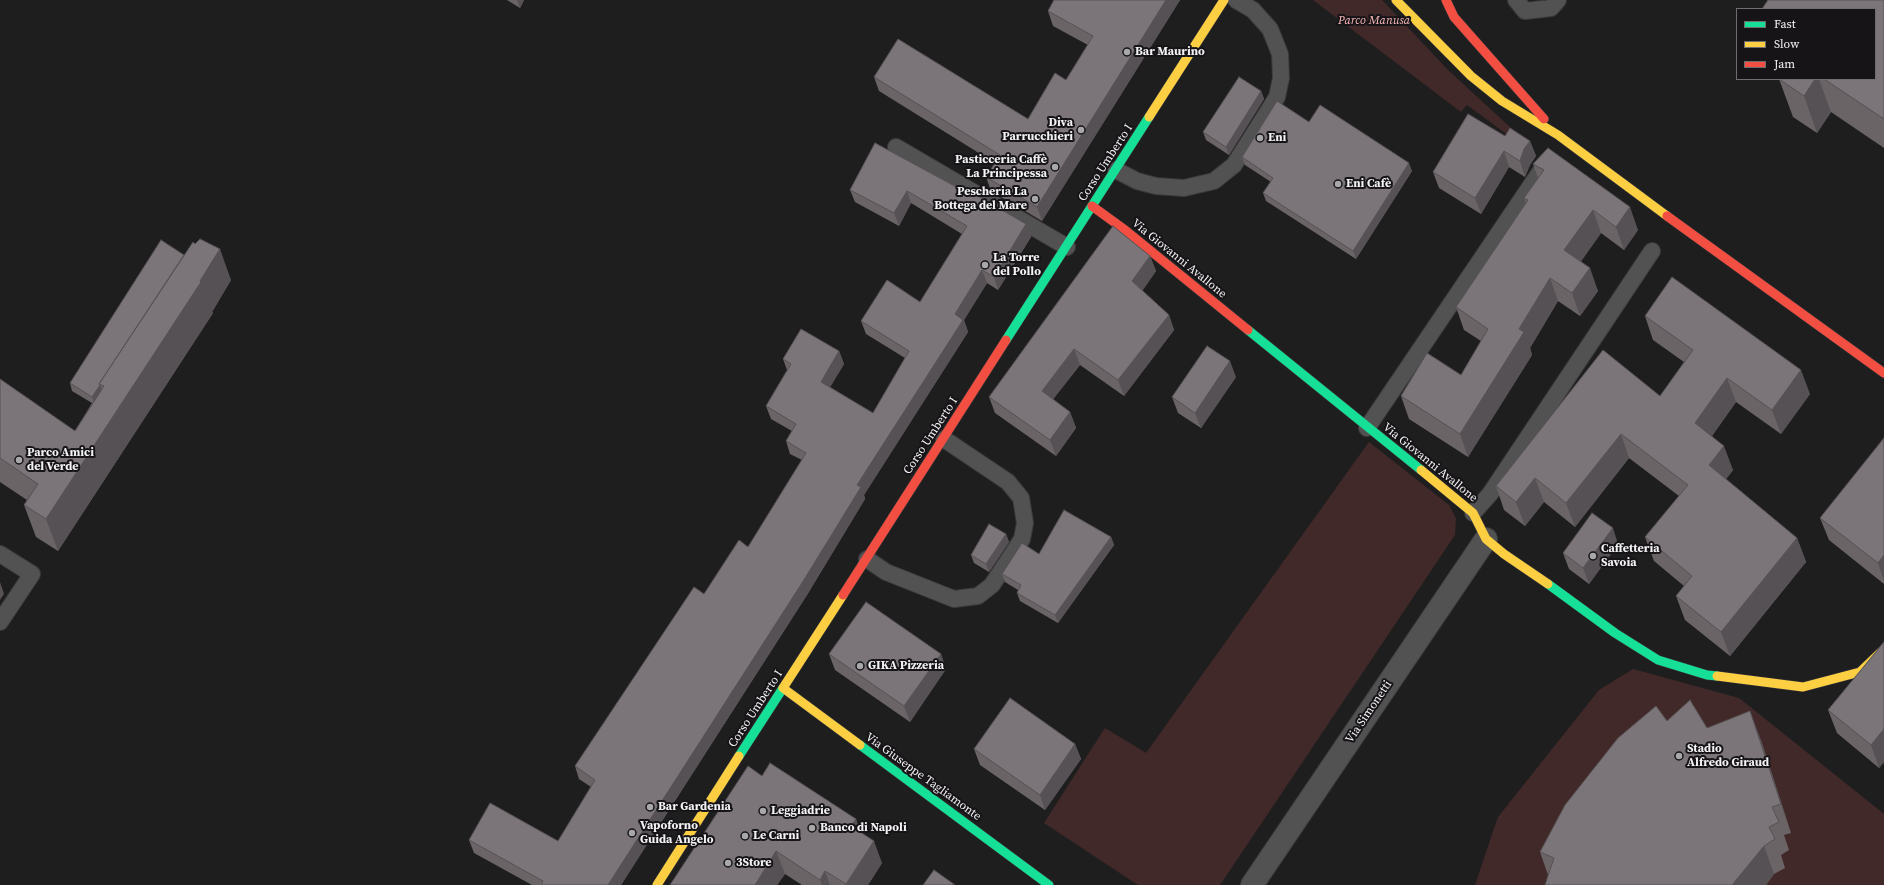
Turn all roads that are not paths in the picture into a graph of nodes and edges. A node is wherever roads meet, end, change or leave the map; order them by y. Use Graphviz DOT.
graph roads {
  1 [pos="1224,0"];
  2 [pos="1236,0"];
  3 [pos="1396,0"];
  4 [pos="1446,0"];
  5 [pos="1516,0"];
  6 [pos="1558,0"];
  7 [pos="1558,135"];
  8 [pos="896,147"];
  9 [pos="1545,166"];
  10 [pos="1116,170"];
  11 [pos="1092,206"];
  12 [pos="1067,247"];
  13 [pos="1652,251"];
  14 [pos="1884,373"];
  15 [pos="1367,428"];
  16 [pos="944,439"];
  17 [pos="1473,513"];
  18 [pos="1486,539"];
  19 [pos="0,554"];
  20 [pos="867,559"];
  21 [pos="0,622"];
  22 [pos="1884,649"];
  23 [pos="783,688"];
  24 [pos="657,885"];
  25 [pos="1049,885"];
  26 [pos="1252,885"];
  1 -- 10 [label="main road, Corso Umberto I"];
  2 -- 10 [label="lane"];
  3 -- 7 [label="main road"];
  4 -- 7 [label="main road"];
  5 -- 6 [label="lane"];
  7 -- 14 [label="main road"];
  8 -- 12 [label="lane"];
  9 -- 15 [label="lane"];
  10 -- 11 [label="main road, Corso Umberto I"];
  11 -- 12 [label="main road, Corso Umberto I"];
  11 -- 15 [label="main road, Via Giovanni Avallone"];
  12 -- 16 [label="main road, Corso Umberto I"];
  13 -- 17 [label="lane"];
  15 -- 17 [label="main road, Via Giovanni Avallone"];
  16 -- 20 [label="main road, Corso Umberto I"];
  16 -- 20 [label="lane"];
  17 -- 18 [label="main road, Via Giovanni Avallone"];
  18 -- 22 [label="main road, Via Giovanni Avallone"];
  18 -- 26 [label="street, Via Simonetti"];
  19 -- 21 [label="lane"];
  20 -- 23 [label="main road, Corso Umberto I"];
  23 -- 24 [label="main road, Corso Umberto I"];
  23 -- 25 [label="main road, Via Giuseppe Tagliamonte"];
}
